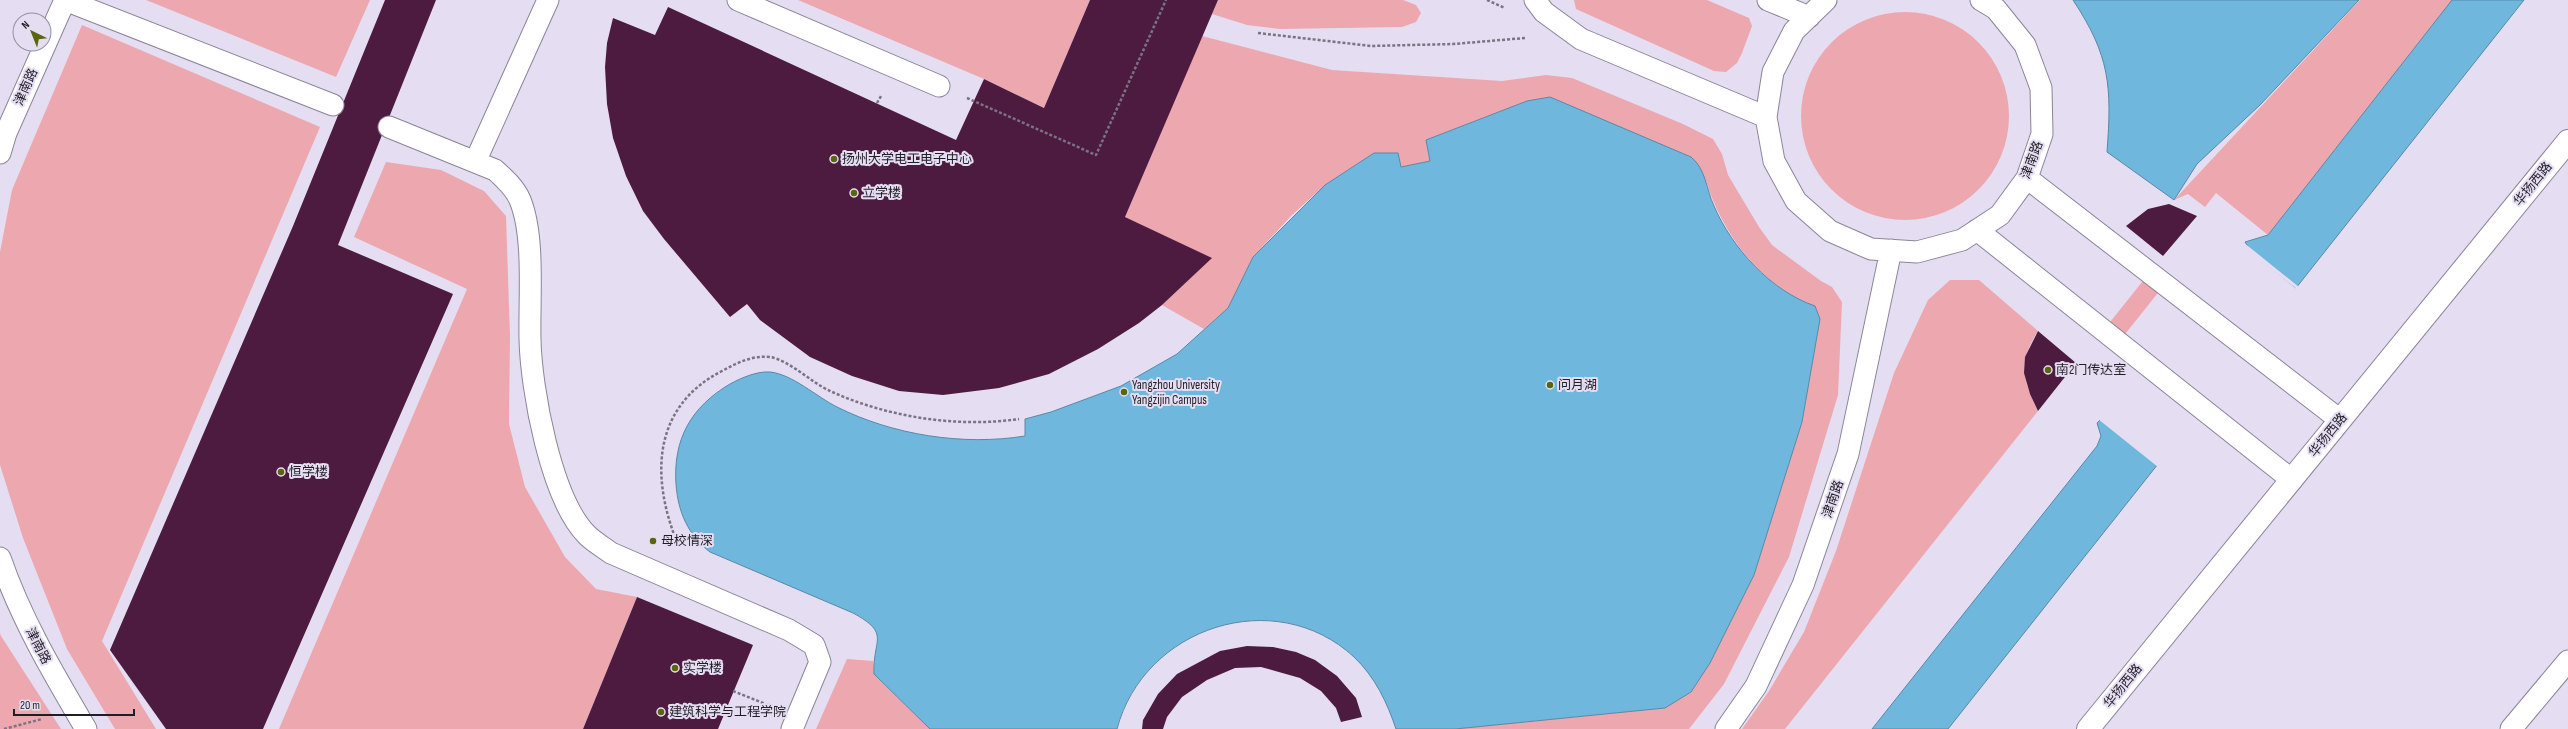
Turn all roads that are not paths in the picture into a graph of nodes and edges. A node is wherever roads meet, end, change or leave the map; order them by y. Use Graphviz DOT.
graph roads {
  1 [pos="65,0"];
  2 [pos="548,0"];
  3 [pos="738,0"];
  4 [pos="1535,0"];
  5 [pos="1768,0"];
  6 [pos="1826,0"];
  7 [pos="1981,0"];
  8 [pos="1809,17"];
  9 [pos="939,86"];
  10 [pos="333,105"];
  11 [pos="1766,117"];
  12 [pos="389,127"];
  13 [pos="2568,141"];
  14 [pos="0,153"];
  15 [pos="475,162"];
  16 [pos="2027,178"];
  17 [pos="1977,230"];
  18 [pos="1891,250"];
  19 [pos="2340,420"];
  20 [pos="2292,480"];
  21 [pos="0,558"];
  22 [pos="2568,661"];
  23 [pos="86,729"];
  24 [pos="792,729"];
  25 [pos="1726,729"];
  26 [pos="2088,729"];
  27 [pos="2511,729"];
  1 -- 10 [label="lane"];
  1 -- 14 [label="lane, 津南路"];
  2 -- 15 [label="lane"];
  3 -- 9 [label="lane"];
  4 -- 11 [label="lane"];
  5 -- 8 [label="lane"];
  6 -- 8 [label="lane, 津南路"];
  7 -- 16 [label="lane, 津南路"];
  8 -- 11 [label="lane, 津南路"];
  11 -- 18 [label="lane, 津南路"];
  12 -- 15 [label="lane"];
  13 -- 19 [label="main road, 华扬西路"];
  15 -- 24 [label="lane"];
  16 -- 17 [label="lane, 津南路"];
  16 -- 19 [label="lane"];
  17 -- 18 [label="lane, 津南路"];
  17 -- 20 [label="lane"];
  18 -- 25 [label="lane, 津南路"];
  19 -- 20 [label="main road, 华扬西路"];
  20 -- 26 [label="main road, 华扬西路"];
  21 -- 23 [label="lane, 津南路"];
  22 -- 27 [label="lane"];
}
